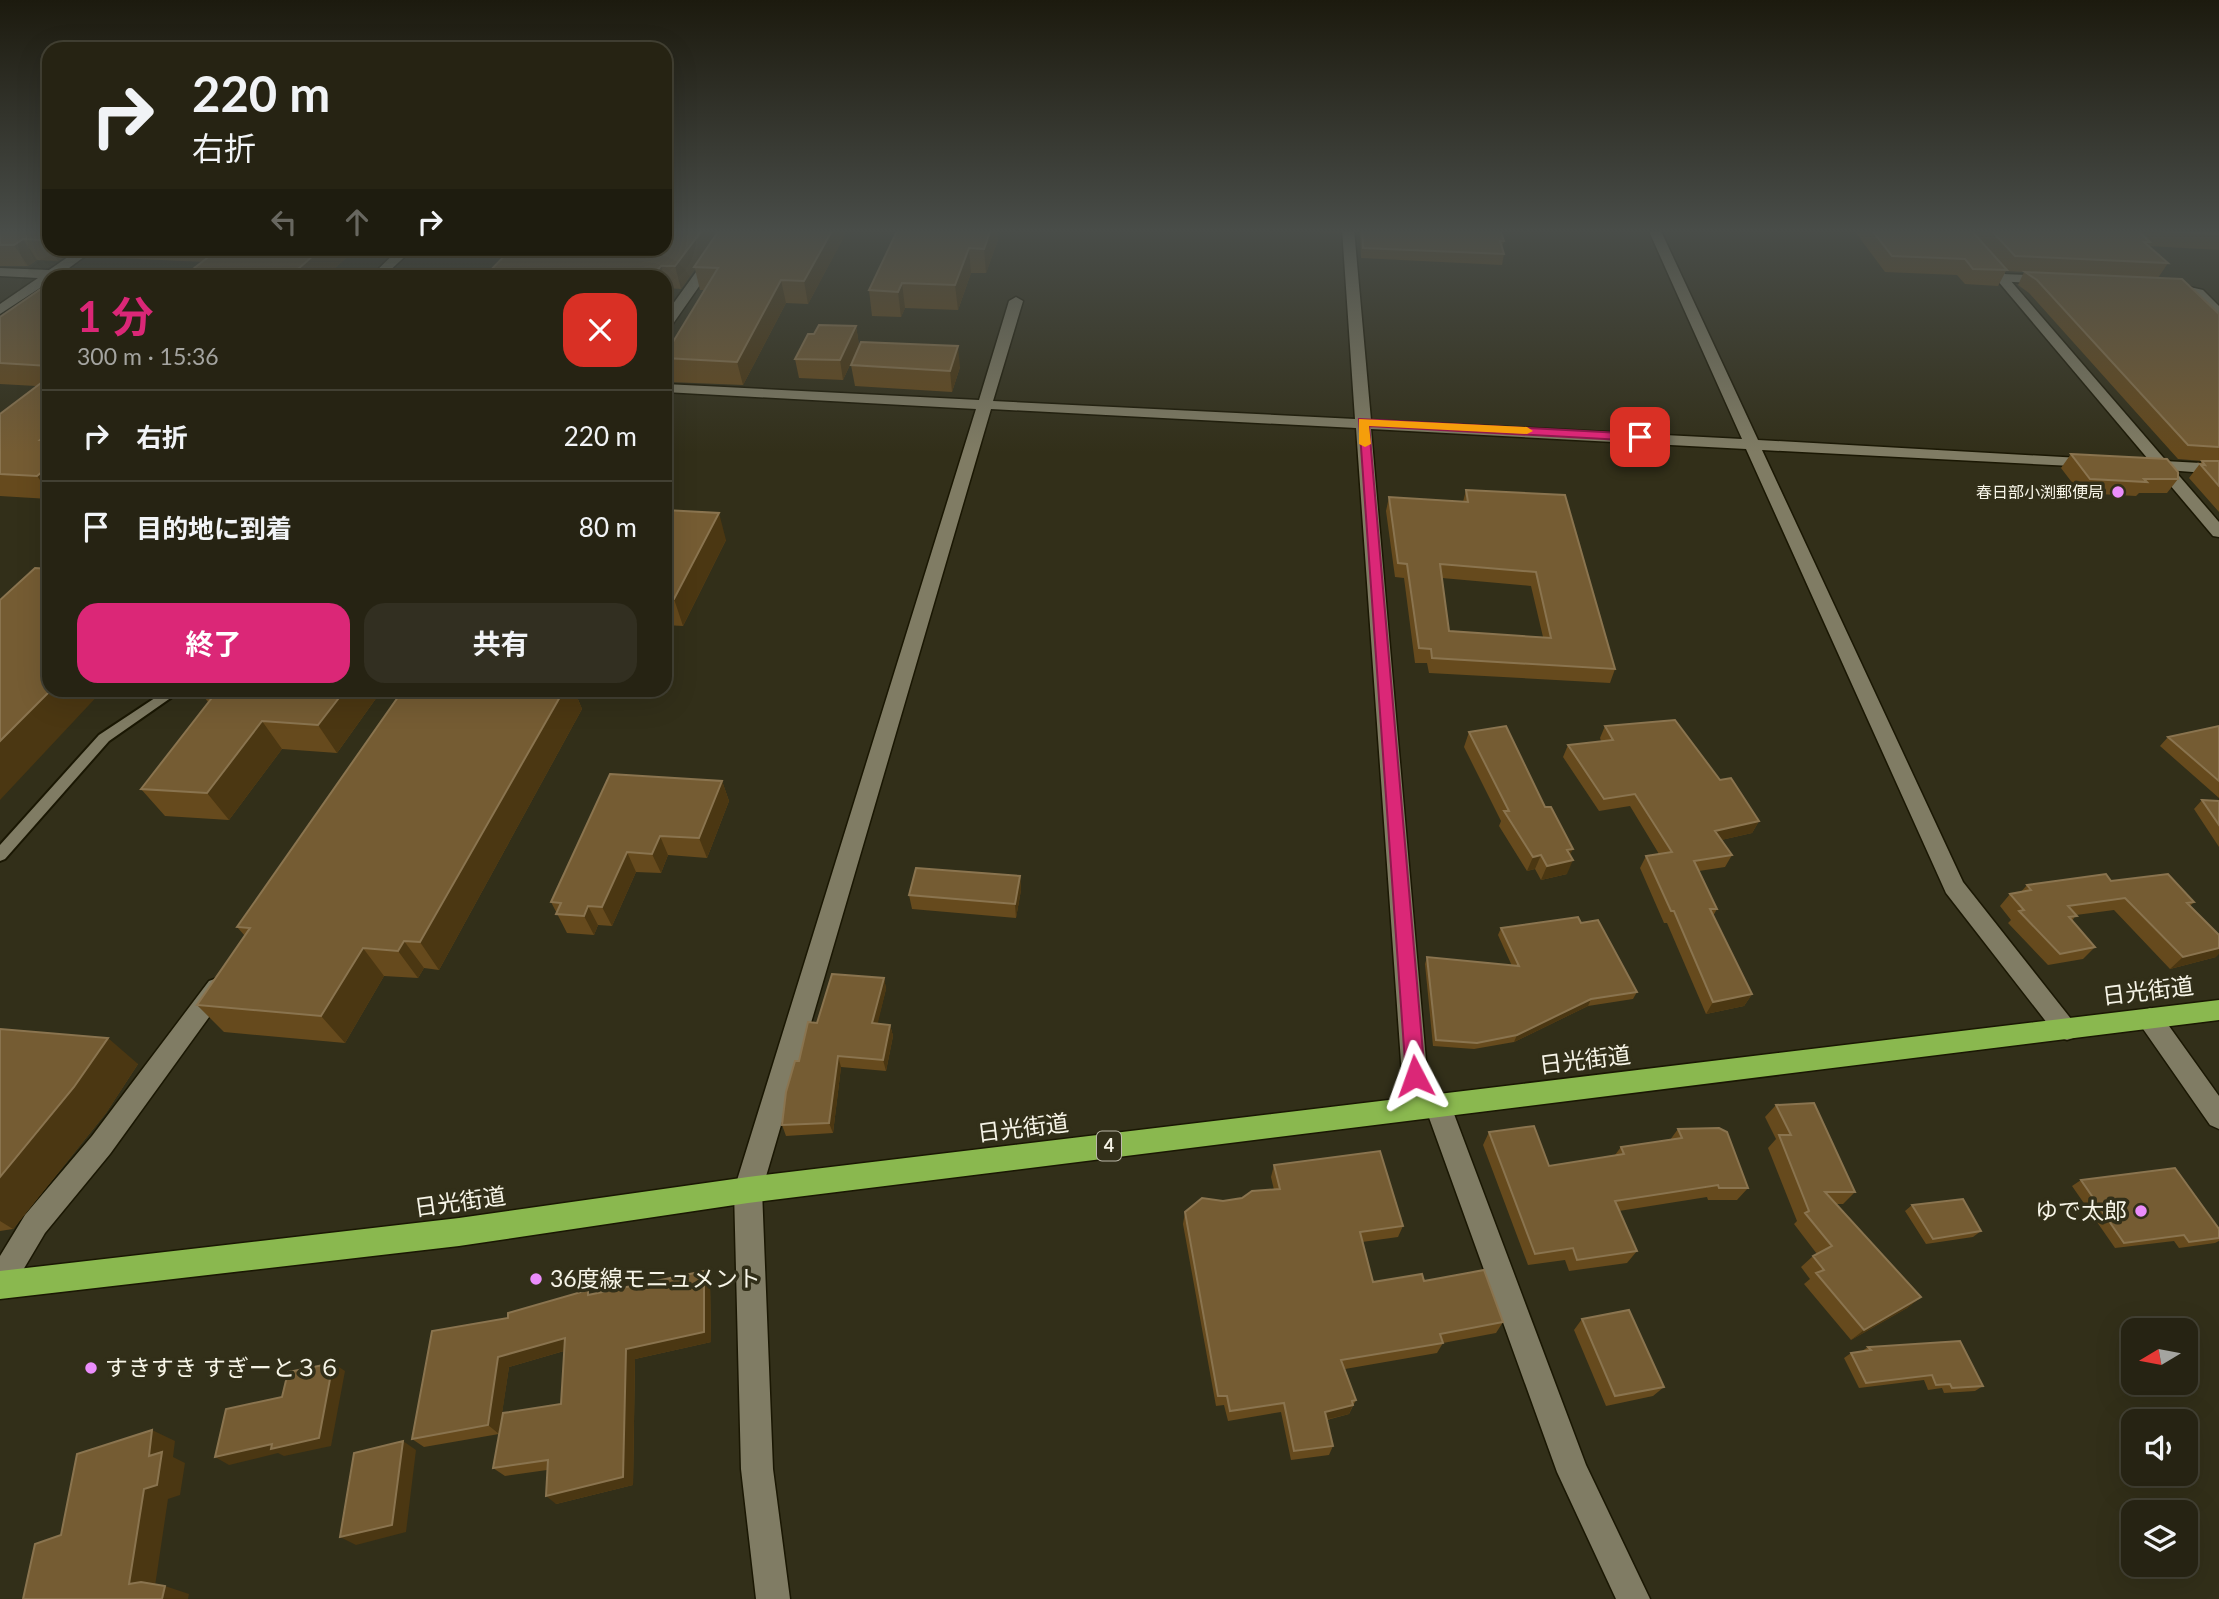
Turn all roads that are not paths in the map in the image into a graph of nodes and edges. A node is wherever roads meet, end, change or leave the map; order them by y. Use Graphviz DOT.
graph roads {
  1 [pos="1015,304"];
  2 [pos="1354,304"];
  3 [pos="1687,304"];
  4 [pos="2024,304"];
  5 [pos="672,388"];
  6 [pos="986,405"];
  7 [pos="1363,422"];
  8 [pos="1750,443"];
  9 [pos="2108,463"];
  10 [pos="2135,464"];
  11 [pos="2163,466"];
  12 [pos="2219,469"];
  13 [pos="2219,532"];
  14 [pos="166,697"];
  15 [pos="0,855"];
  16 [pos="232,966"];
  17 [pos="2219,1010"];
  18 [pos="2150,1018"];
  19 [pos="2067,1029"];
  20 [pos="1438,1106"];
  21 [pos="2219,1117"];
  22 [pos="748,1190"];
  23 [pos="0,1283"];
  24 [pos="773,1599"];
  25 [pos="1633,1599"];
  1 -- 6 [label="street"];
  2 -- 7 [label="street"];
  3 -- 8 [label="street"];
  4 -- 11 [label="street"];
  5 -- 6 [label="street"];
  6 -- 7 [label="street"];
  6 -- 22 [label="street"];
  7 -- 8 [label="street"];
  7 -- 20 [label="street"];
  8 -- 9 [label="street"];
  8 -- 19 [label="street"];
  10 -- 11 [label="street"];
  11 -- 12 [label="street"];
  11 -- 13 [label="street"];
  14 -- 15 [label="lane"];
  16 -- 23 [label="street"];
  17 -- 18 [label="highway, 日光街道 / 4"];
  18 -- 19 [label="highway, 日光街道 / 4"];
  18 -- 21 [label="street"];
  19 -- 20 [label="highway, 日光街道 / 4"];
  20 -- 22 [label="highway, 日光街道 / 4"];
  20 -- 25 [label="street"];
  22 -- 23 [label="highway, 日光街道 / 4"];
  22 -- 24 [label="street"];
}
